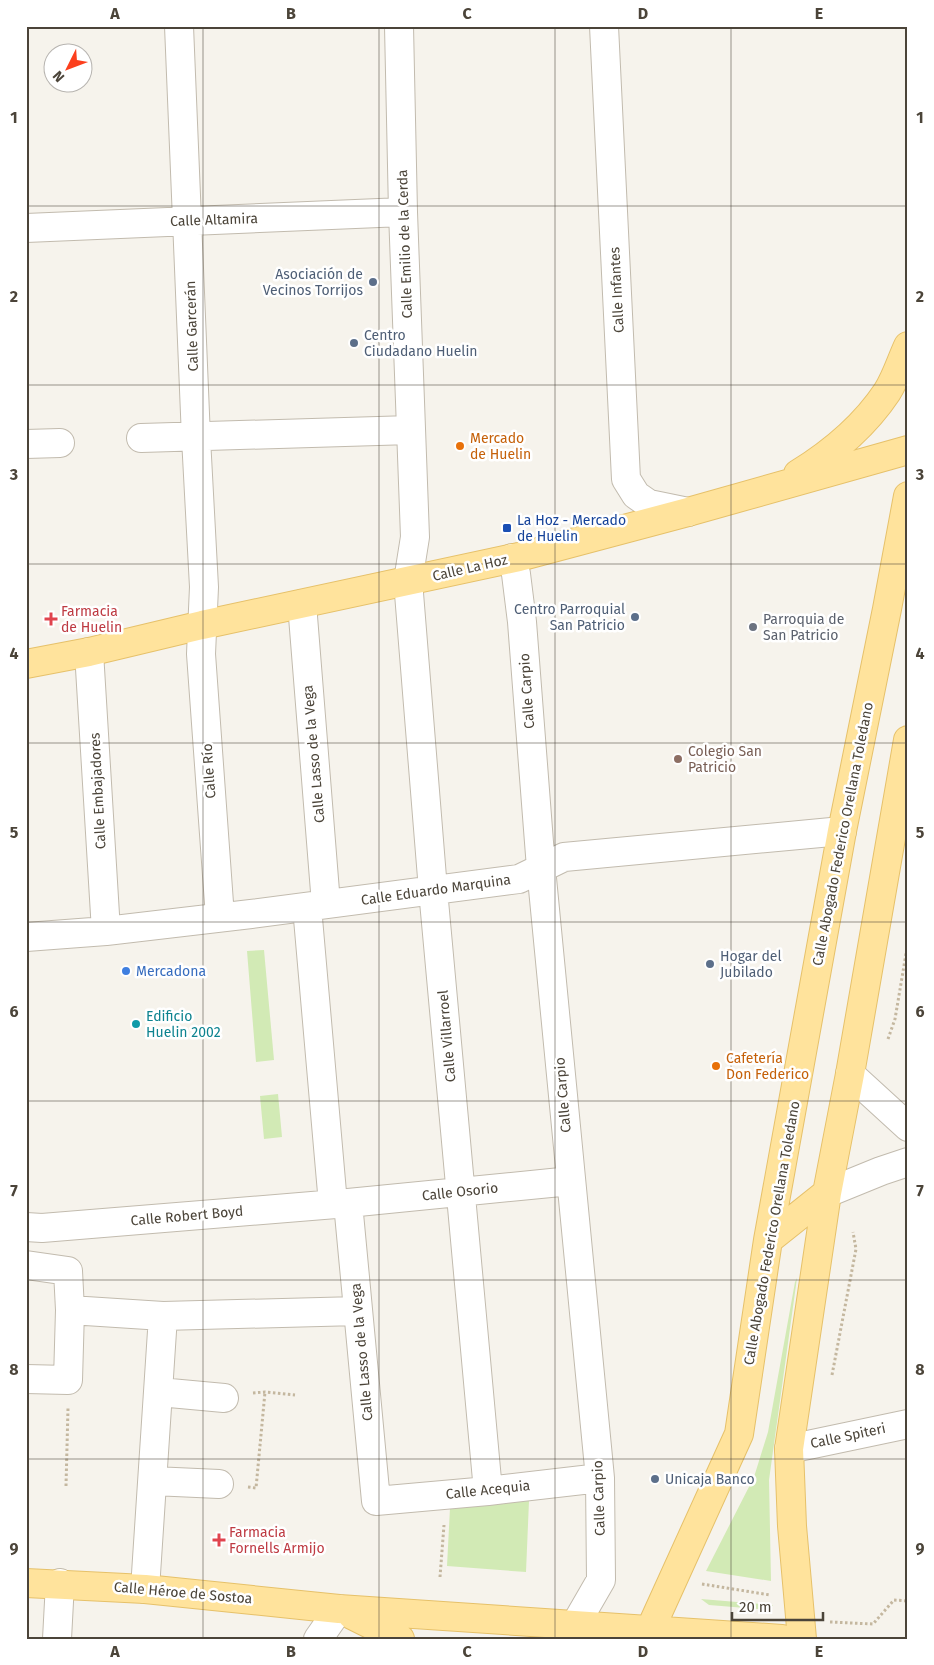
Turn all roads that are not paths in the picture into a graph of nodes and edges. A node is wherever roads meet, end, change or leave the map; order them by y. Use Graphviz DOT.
graph roads {
  1 [pos="179,26"];
  2 [pos="399,26"];
  3 [pos="604,26"];
  4 [pos="403,212"];
  5 [pos="187,221"];
  6 [pos="26,228"];
  7 [pos="908,346"];
  8 [pos="411,430"];
  9 [pos="141,438"];
  10 [pos="196,438"];
  11 [pos="60,443"];
  12 [pos="26,444"];
  13 [pos="908,450"];
  14 [pos="777,487"];
  15 [pos="908,496"];
  16 [pos="688,512"];
  17 [pos="512,558"];
  18 [pos="408,582"];
  19 [pos="302,604"];
  20 [pos="202,625"];
  21 [pos="89,652"];
  22 [pos="26,664"];
  23 [pos="908,740"];
  24 [pos="842,832"];
  25 [pos="541,868"];
  26 [pos="433,890"];
  27 [pos="316,906"];
  28 [pos="220,917"];
  29 [pos="106,931"];
  30 [pos="26,938"];
  31 [pos="850,1074"];
  32 [pos="908,1127"];
  33 [pos="908,1162"];
  34 [pos="571,1181"];
  35 [pos="461,1192"];
  36 [pos="826,1193"];
  37 [pos="341,1203"];
  38 [pos="26,1227"];
  39 [pos="768,1240"];
  40 [pos="26,1266"];
  41 [pos="70,1310"];
  42 [pos="358,1311"];
  43 [pos="164,1316"];
  44 [pos="26,1379"];
  45 [pos="159,1392"];
  46 [pos="224,1398"];
  47 [pos="908,1424"];
  48 [pos="789,1449"];
  49 [pos="600,1478"];
  50 [pos="153,1481"];
  51 [pos="219,1484"];
  52 [pos="488,1491"];
  53 [pos="376,1500"];
  54 [pos="26,1583"];
  55 [pos="60,1583"];
  56 [pos="145,1589"];
  57 [pos="339,1608"];
  58 [pos="575,1625"];
  59 [pos="649,1634"];
  60 [pos="57,1639"];
  61 [pos="318,1639"];
  62 [pos="400,1639"];
  63 [pos="782,1639"];
  64 [pos="802,1639"];
  1 -- 5 [label="street, Calle Garcerán"];
  2 -- 4 [label="street, Calle Emilio de la Cerda"];
  3 -- 16 [label="street, Calle Infantes"];
  4 -- 5 [label="street, Calle Altamira"];
  4 -- 8 [label="street, Calle Emilio de la Cerda"];
  5 -- 6 [label="street, Calle Altamira"];
  5 -- 10 [label="street, Calle Garcerán"];
  7 -- 14 [label="main road"];
  8 -- 10 [label="street"];
  8 -- 18 [label="street, Calle Emilio de la Cerda"];
  9 -- 10 [label="street"];
  10 -- 20 [label="street, Calle Garcerán"];
  11 -- 12 [label="street"];
  13 -- 14 [label="main road, Calle La Hoz"];
  14 -- 16 [label="main road, Calle La Hoz"];
  15 -- 24 [label="main road, Calle Abogado Federico Orellana Toledano"];
  16 -- 17 [label="main road, Calle La Hoz"];
  17 -- 18 [label="main road, Calle La Hoz"];
  17 -- 25 [label="street, Calle Carpio"];
  18 -- 19 [label="main road, Calle La Hoz"];
  18 -- 26 [label="street, Calle Villarroel"];
  19 -- 20 [label="main road, Calle La Hoz"];
  19 -- 27 [label="street, Calle Lasso de la Vega"];
  20 -- 21 [label="main road, Calle La Hoz"];
  20 -- 28 [label="street, Calle Río"];
  21 -- 22 [label="main road, Calle La Hoz"];
  21 -- 29 [label="street, Calle Embajadores"];
  23 -- 31 [label="main road"];
  24 -- 25 [label="street, Calle Eduardo Marquina"];
  24 -- 39 [label="main road, Calle Abogado Federico Orellana Toledano"];
  25 -- 26 [label="street, Calle Eduardo Marquina"];
  25 -- 34 [label="street, Calle Carpio"];
  26 -- 27 [label="street, Calle Eduardo Marquina"];
  26 -- 35 [label="street, Calle Villarroel"];
  27 -- 28 [label="street, Calle Eduardo Marquina"];
  27 -- 37 [label="street, Calle Lasso de la Vega"];
  28 -- 29 [label="street, Calle Eduardo Marquina"];
  29 -- 30 [label="street, Calle Eduardo Marquina"];
  31 -- 32 [label="street"];
  31 -- 36 [label="main road"];
  33 -- 36 [label="street"];
  34 -- 35 [label="street, Calle Osorio"];
  34 -- 49 [label="street, Calle Carpio"];
  35 -- 37 [label="street, Calle Osorio"];
  35 -- 52 [label="street, Calle Villarroel"];
  36 -- 39 [label="main road"];
  36 -- 48 [label="main road"];
  37 -- 38 [label="street, Calle Robert Boyd"];
  37 -- 42 [label="street, Calle Lasso de la Vega"];
  39 -- 59 [label="main road, Calle Abogado Federico Orellana Toledano"];
  40 -- 41 [label="street"];
  41 -- 43 [label="street"];
  41 -- 44 [label="street"];
  42 -- 43 [label="street"];
  42 -- 53 [label="street, Calle Lasso de la Vega"];
  43 -- 45 [label="street"];
  45 -- 46 [label="street"];
  45 -- 50 [label="street"];
  47 -- 48 [label="street, Calle Spiteri"];
  48 -- 64 [label="main road"];
  49 -- 52 [label="street, Calle Acequia"];
  49 -- 58 [label="street, Calle Carpio"];
  50 -- 51 [label="street"];
  50 -- 56 [label="street"];
  52 -- 53 [label="street, Calle Acequia"];
  54 -- 55 [label="main road, Calle Héroe de Sostoa"];
  55 -- 56 [label="main road, Calle Héroe de Sostoa"];
  55 -- 60 [label="street"];
  56 -- 57 [label="main road, Calle Héroe de Sostoa"];
  57 -- 58 [label="main road, Calle Héroe de Sostoa"];
  57 -- 61 [label="street"];
  57 -- 62 [label="main road, Calle Héroe de Sostoa"];
  58 -- 59 [label="main road, Calle Héroe de Sostoa"];
  59 -- 63 [label="main road, Calle Héroe de Sostoa"];
}
